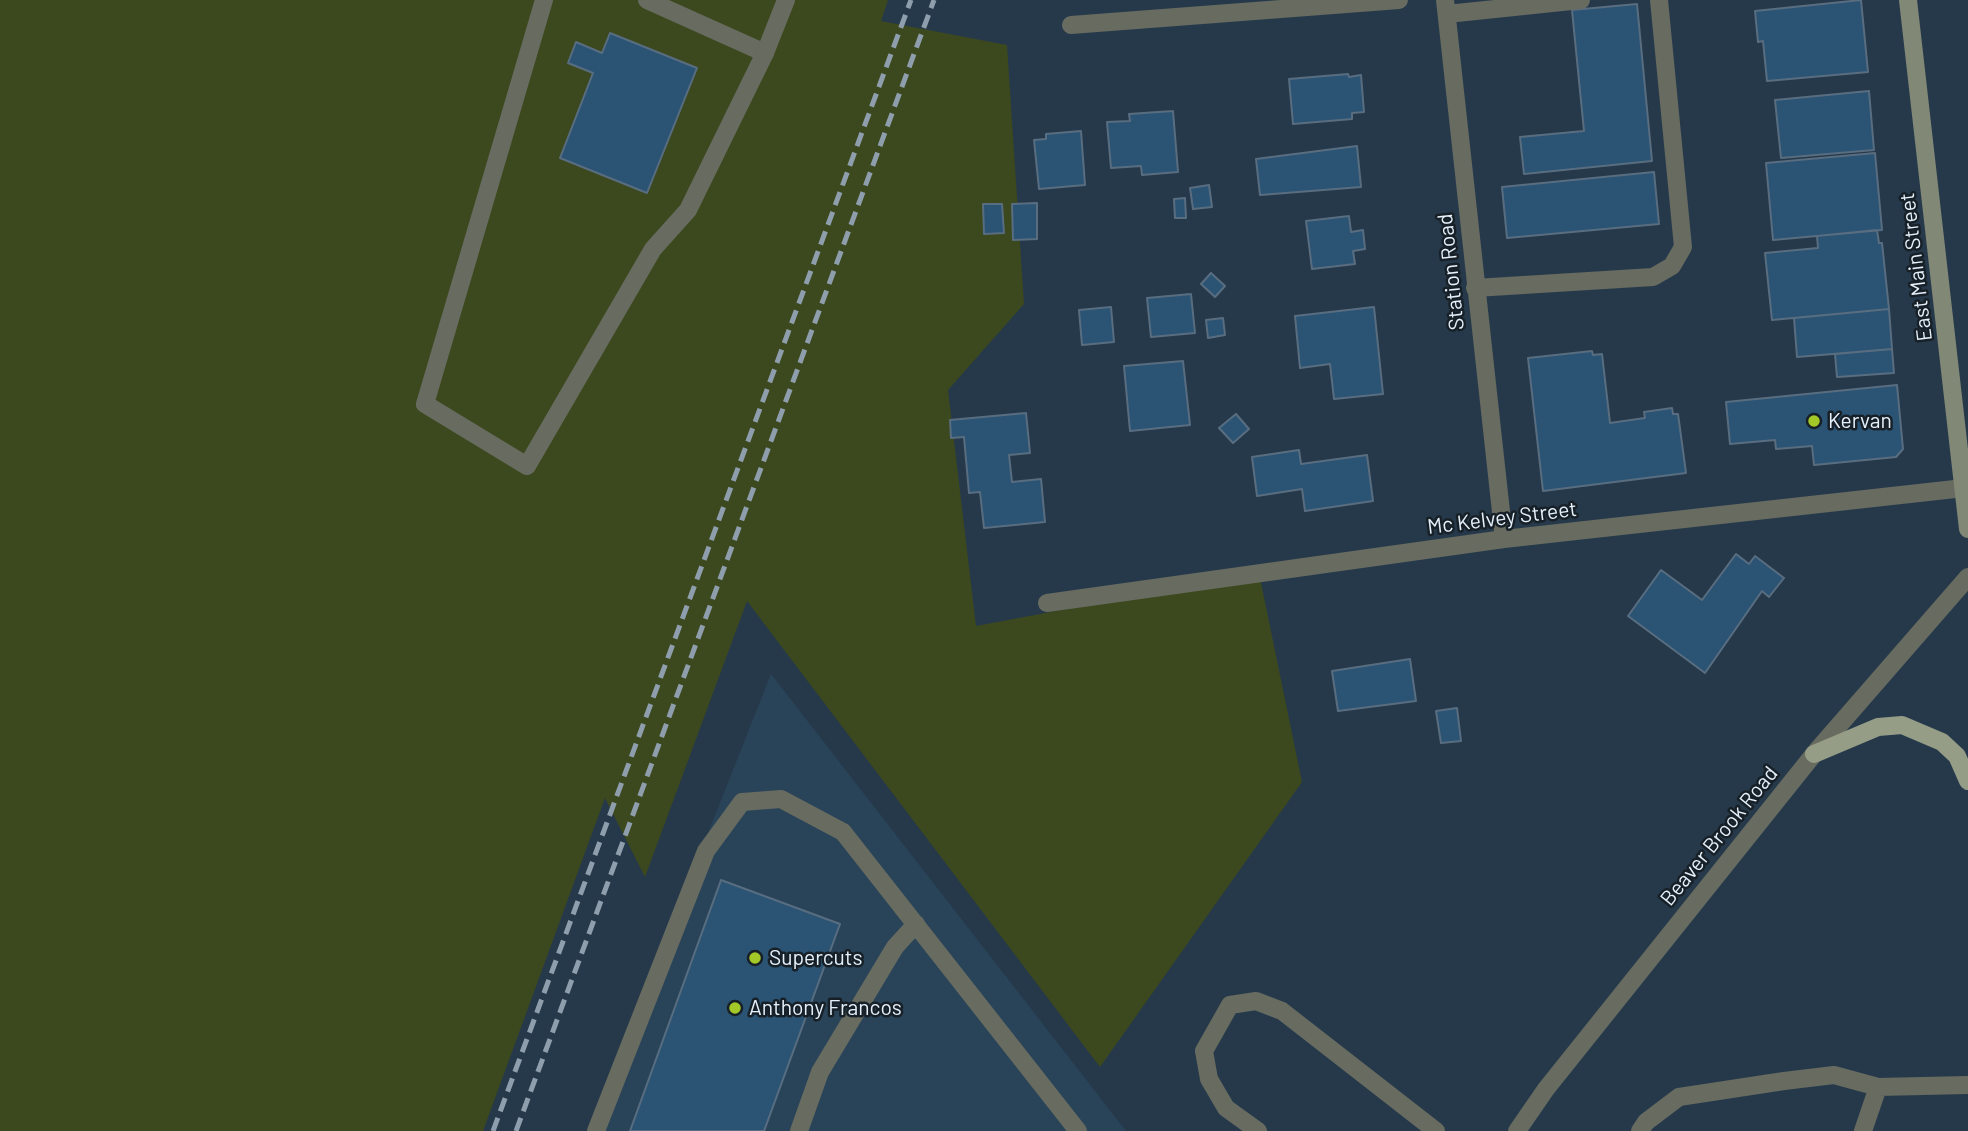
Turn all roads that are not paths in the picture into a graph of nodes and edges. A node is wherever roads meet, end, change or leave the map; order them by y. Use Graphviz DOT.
graph roads {
  1 [pos="544,0"];
  2 [pos="647,0"];
  3 [pos="786,0"];
  4 [pos="1399,0"];
  5 [pos="1581,0"];
  6 [pos="1659,0"];
  7 [pos="1908,0"];
  8 [pos="1446,7"];
  9 [pos="1071,25"];
  10 [pos="765,53"];
  11 [pos="1475,288"];
  12 [pos="1964,488"];
  13 [pos="1968,528"];
  14 [pos="1504,539"];
  15 [pos="1968,578"];
  16 [pos="1047,603"];
  17 [pos="1814,754"];
  18 [pos="1968,781"];
  19 [pos="916,924"];
  20 [pos="1968,1085"];
  21 [pos="1878,1087"];
  22 [pos="596,1131"];
  23 [pos="799,1131"];
  24 [pos="1079,1131"];
  25 [pos="1258,1131"];
  26 [pos="1436,1131"];
  27 [pos="1517,1131"];
  28 [pos="1640,1131"];
  29 [pos="1863,1131"];
  1 -- 10 [label="street"];
  2 -- 10 [label="street"];
  3 -- 10 [label="street"];
  4 -- 9 [label="street"];
  5 -- 8 [label="street"];
  6 -- 11 [label="street"];
  7 -- 12 [label="main road, East Main Street"];
  8 -- 11 [label="street, Station Road"];
  11 -- 14 [label="street, Station Road"];
  12 -- 13 [label="main road, East Main Street"];
  12 -- 14 [label="street, Mc Kelvey Street"];
  14 -- 16 [label="street, Mc Kelvey Street"];
  15 -- 17 [label="street, Beaver Brook Road"];
  17 -- 18 [label="main road"];
  17 -- 27 [label="street, Beaver Brook Road"];
  19 -- 22 [label="street"];
  19 -- 23 [label="street"];
  19 -- 24 [label="street"];
  20 -- 21 [label="street"];
  21 -- 28 [label="street"];
  21 -- 29 [label="street"];
  25 -- 26 [label="street"];
}
